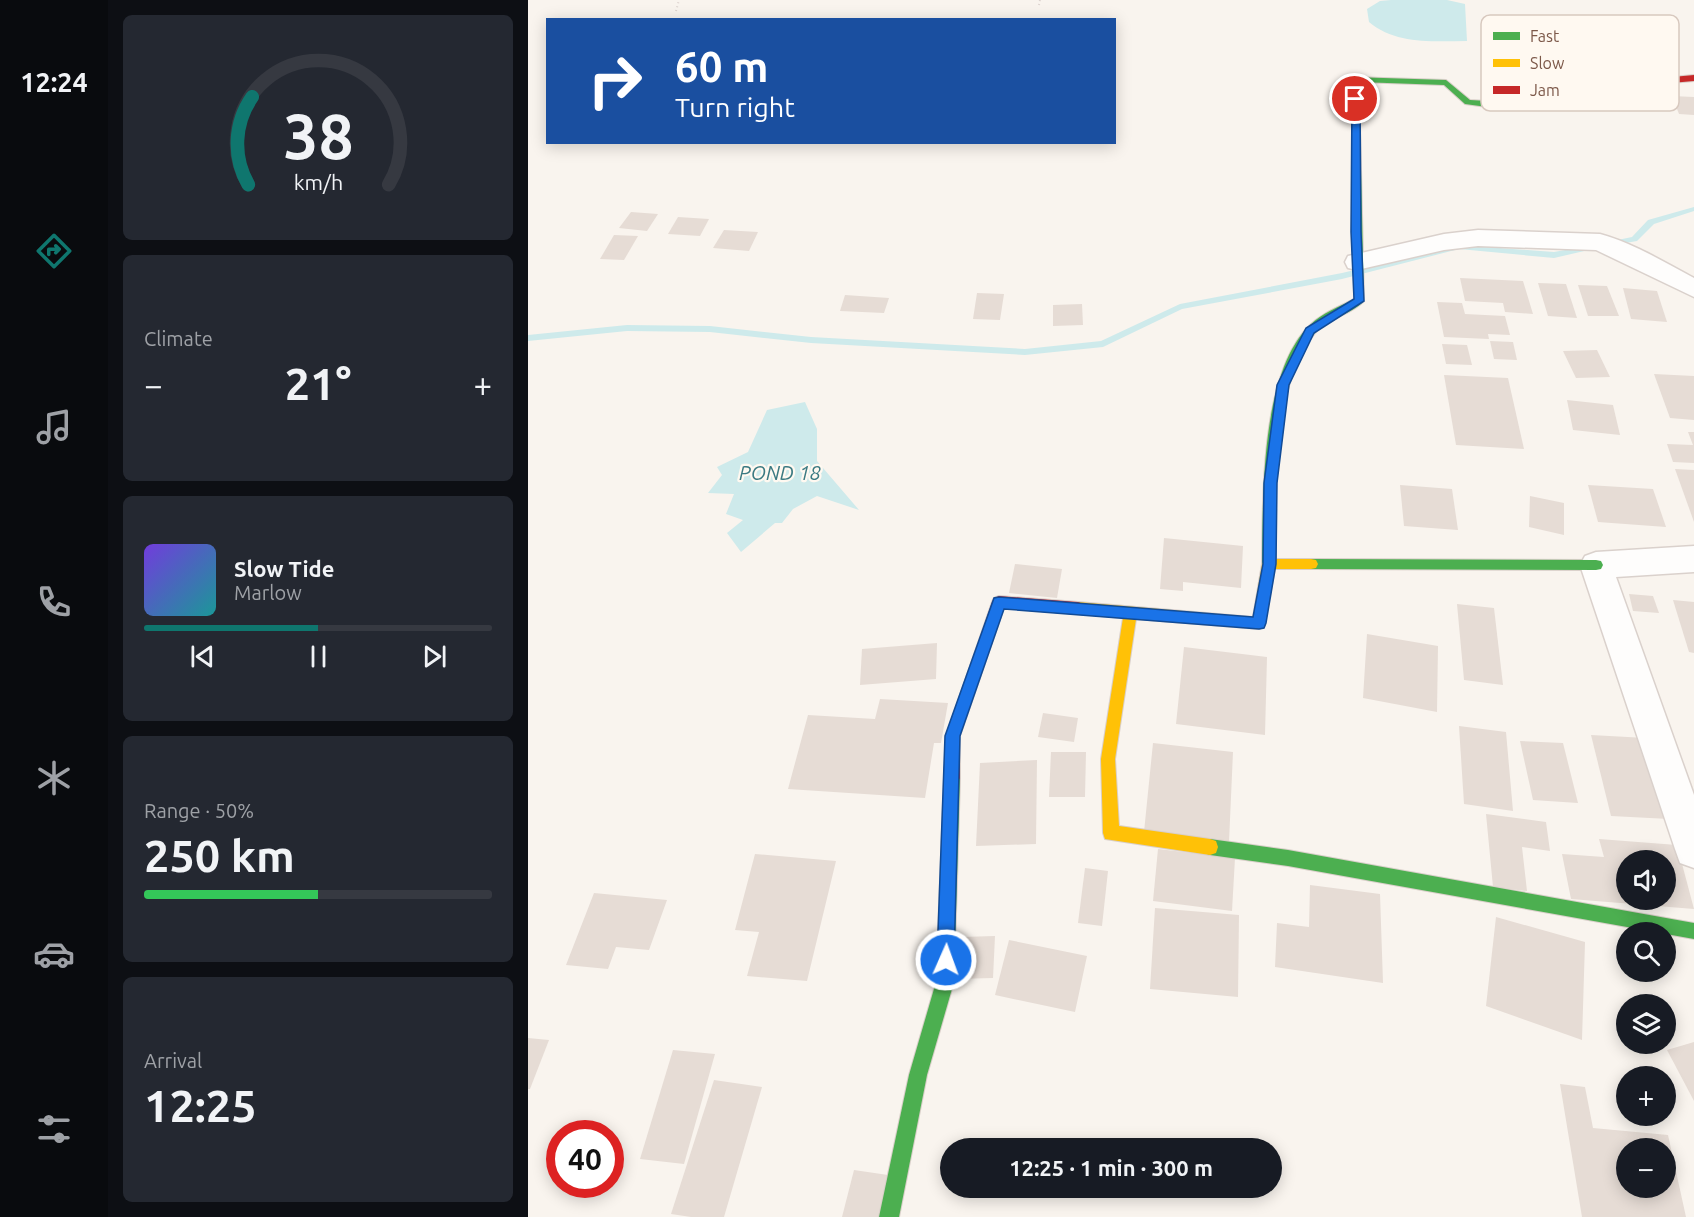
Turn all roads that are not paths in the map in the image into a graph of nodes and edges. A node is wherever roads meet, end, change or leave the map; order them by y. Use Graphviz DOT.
graph roads {
  1 [pos="1694,78"];
  2 [pos="1679,79"];
  3 [pos="1481,103"];
  4 [pos="1357,262"];
  5 [pos="1694,289"];
  6 [pos="1694,559"];
  7 [pos="1269,564"];
  8 [pos="1596,565"];
  9 [pos="1130,613"];
  10 [pos="1694,849"];
  11 [pos="1694,932"];
  12 [pos="889,1217"];
  1 -- 2 [label="street"];
  3 -- 4 [label="street"];
  4 -- 5 [label="street"];
  4 -- 7 [label="street"];
  6 -- 8 [label="street"];
  7 -- 8 [label="street"];
  7 -- 9 [label="street"];
  8 -- 10 [label="street"];
  9 -- 11 [label="street"];
  9 -- 12 [label="street"];
}
